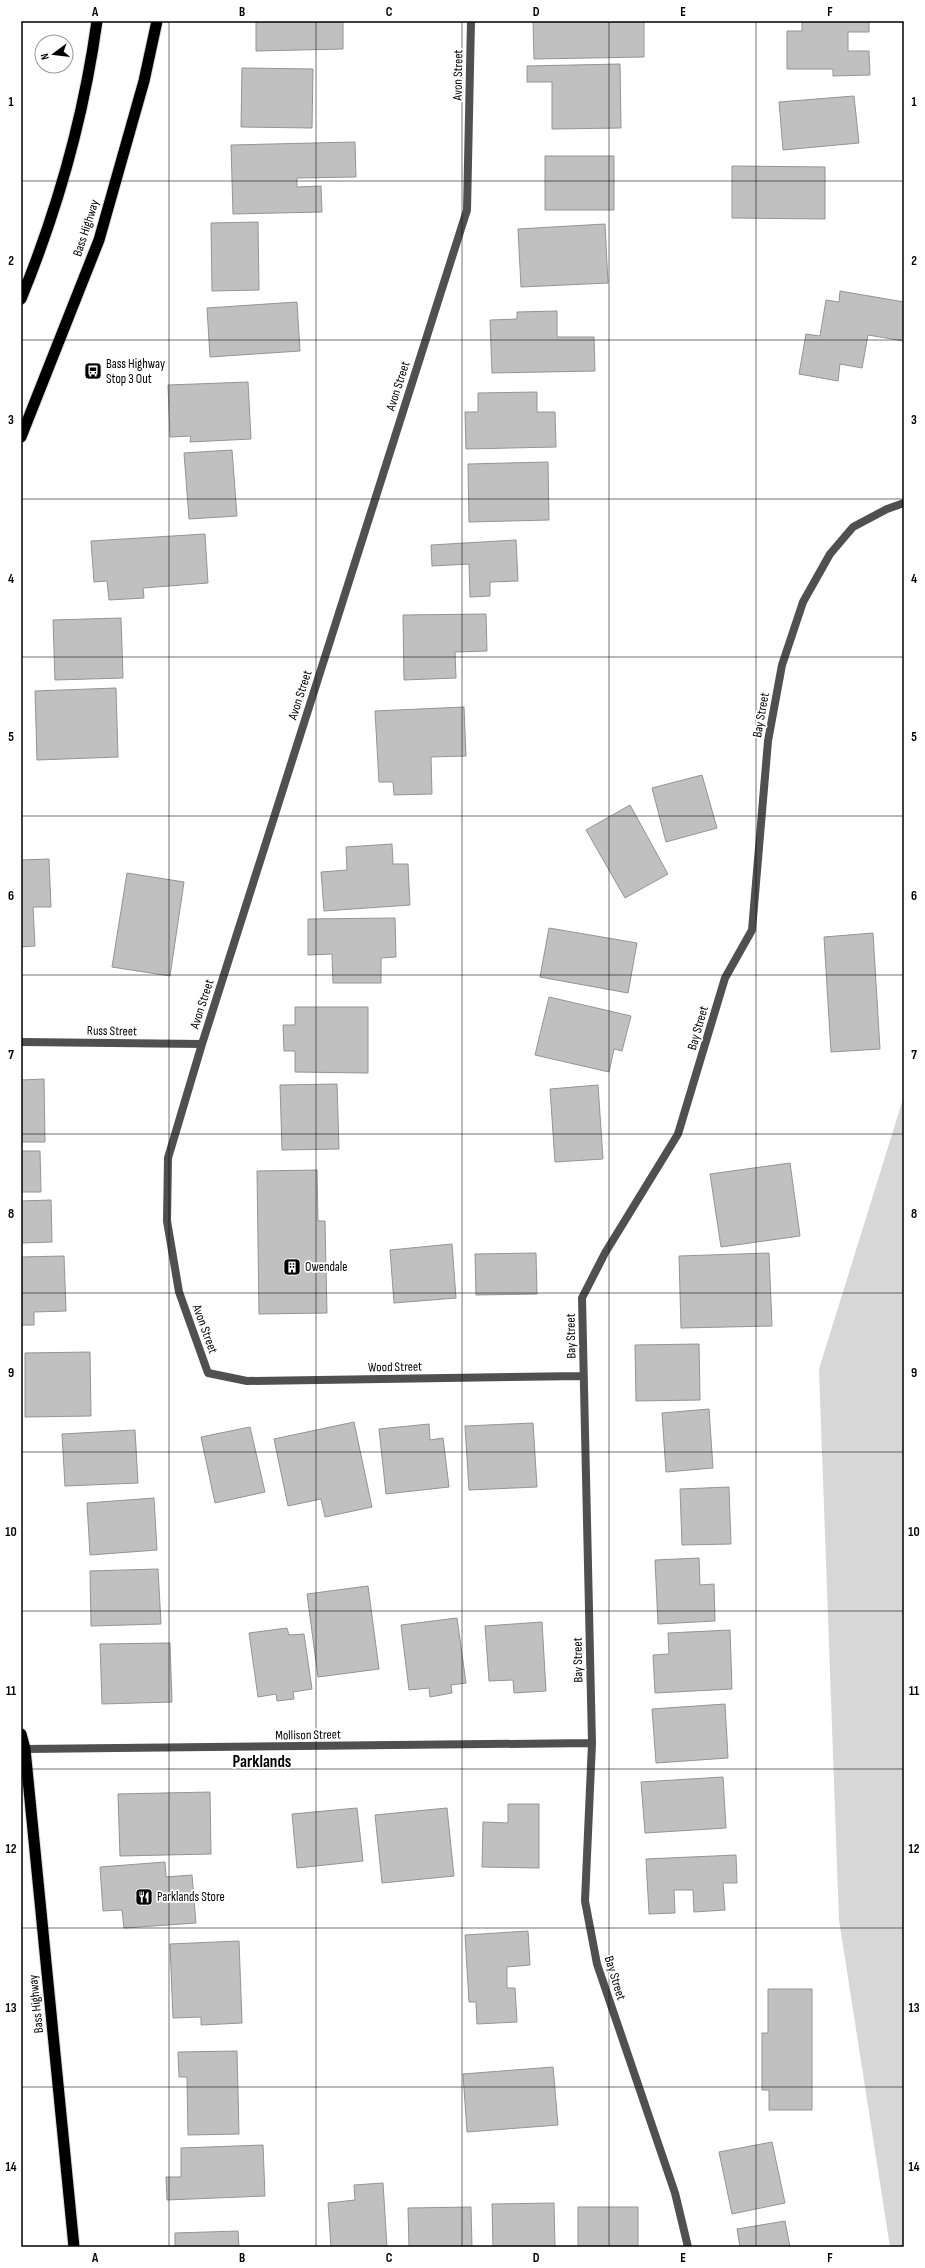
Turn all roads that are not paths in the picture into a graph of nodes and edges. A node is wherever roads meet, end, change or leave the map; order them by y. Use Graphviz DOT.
graph roads {
  1 [pos="97,21"];
  2 [pos="157,21"];
  3 [pos="471,21"];
  4 [pos="21,299"];
  5 [pos="21,437"];
  6 [pos="904,504"];
  7 [pos="21,1042"];
  8 [pos="202,1044"];
  9 [pos="208,1373"];
  10 [pos="583,1376"];
  11 [pos="21,1734"];
  12 [pos="592,1743"];
  13 [pos="23,1749"];
  14 [pos="74,2247"];
  15 [pos="688,2247"];
  1 -- 4 [label="highway"];
  2 -- 5 [label="highway, Bass Highway"];
  3 -- 8 [label="street, Avon Street"];
  6 -- 10 [label="street, Bay Street"];
  7 -- 8 [label="street, Russ Street"];
  8 -- 9 [label="street, Avon Street"];
  9 -- 10 [label="street, Wood Street"];
  10 -- 12 [label="street, Bay Street"];
  11 -- 13 [label="highway, Bass Highway"];
  12 -- 13 [label="street, Mollison Street"];
  12 -- 15 [label="street, Bay Street"];
  13 -- 14 [label="highway, Bass Highway"];
}
